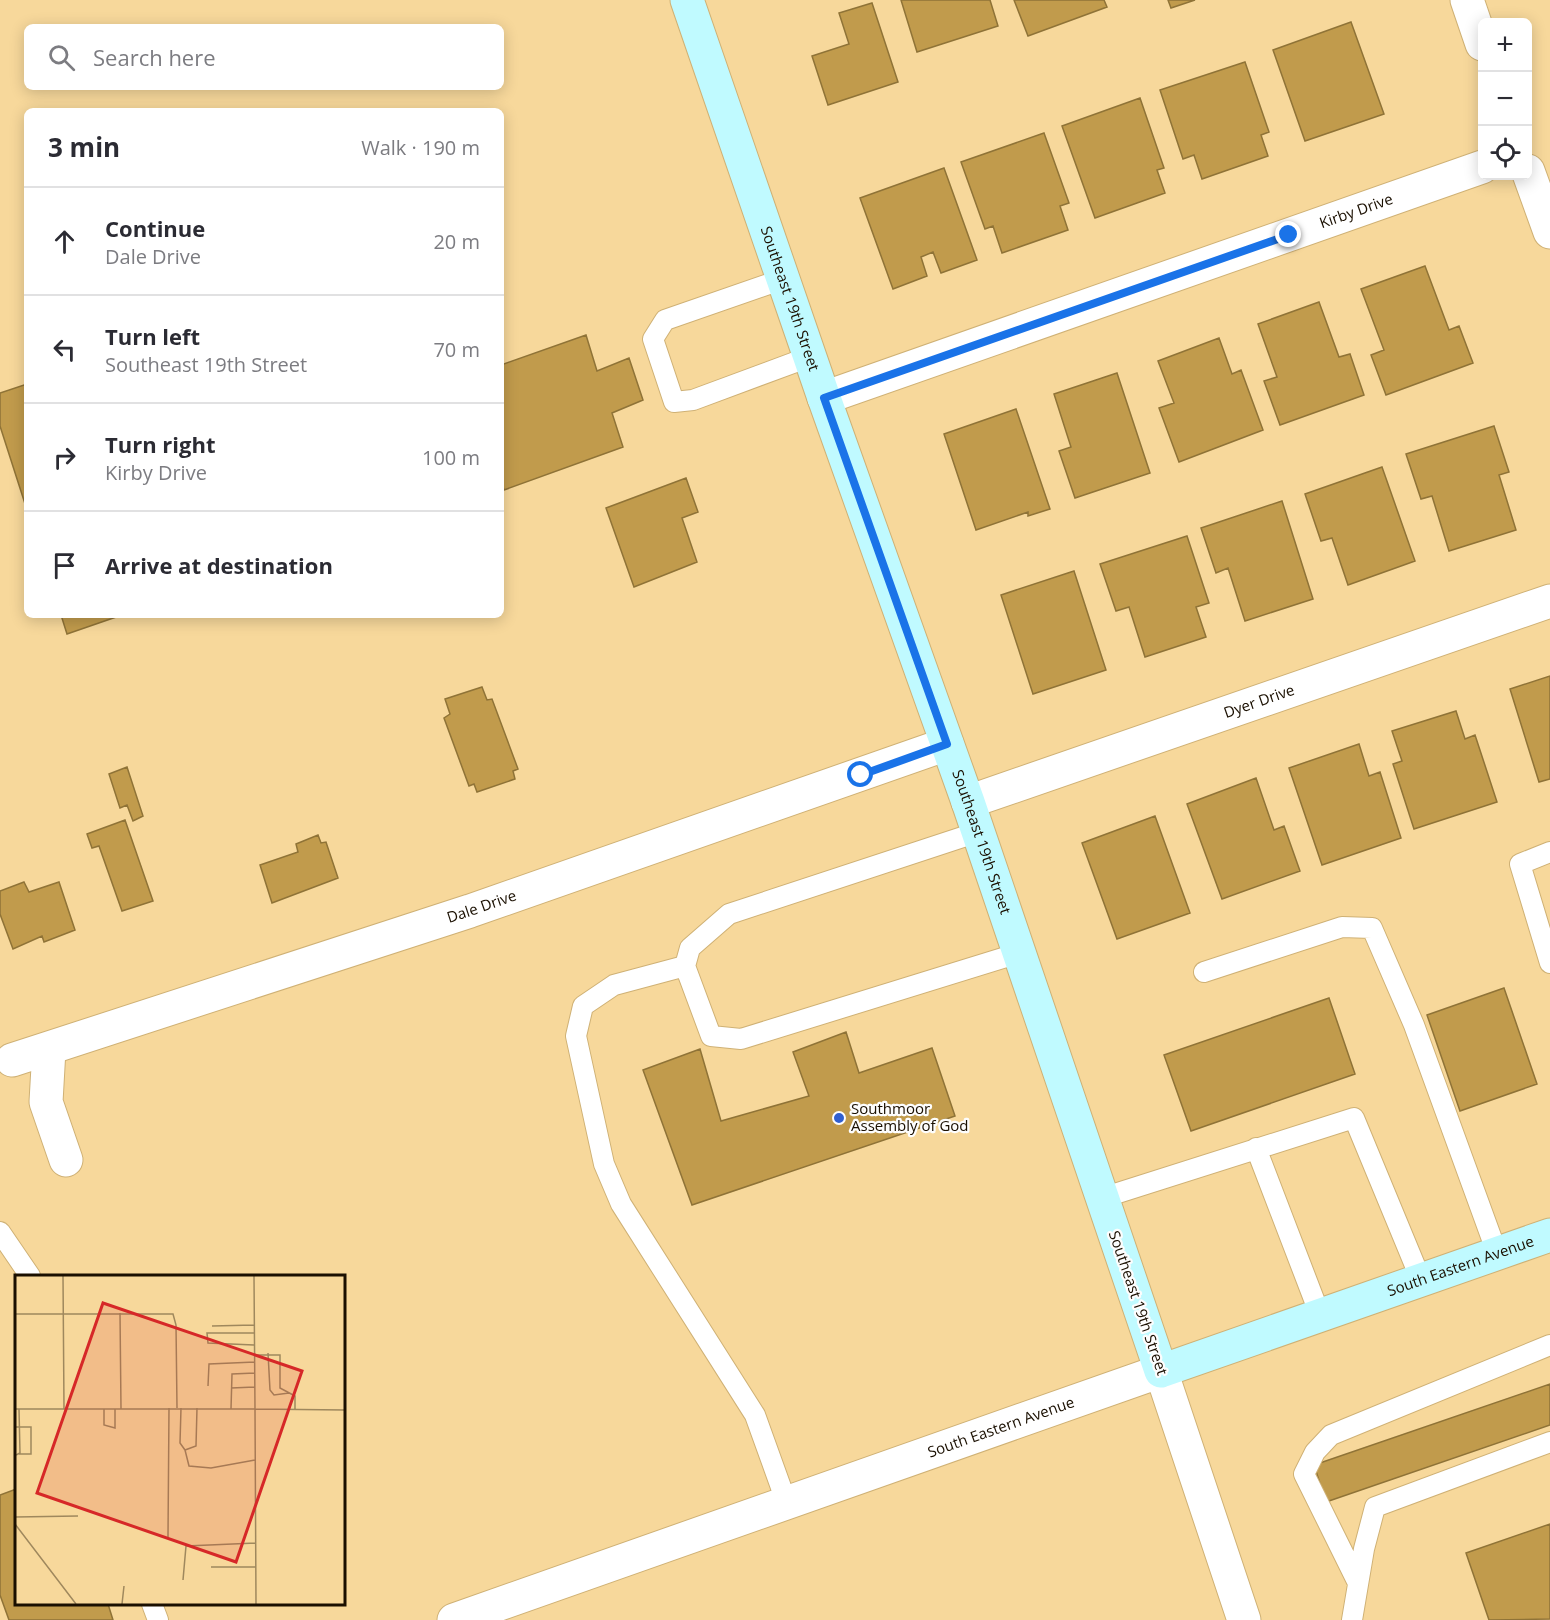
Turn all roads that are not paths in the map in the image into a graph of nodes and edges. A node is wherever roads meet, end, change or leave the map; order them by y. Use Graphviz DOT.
graph roads {
  1 [pos="687,0"];
  2 [pos="1467,0"];
  3 [pos="1478,32"];
  4 [pos="1478,168"];
  5 [pos="1530,180"];
  6 [pos="1550,232"];
  7 [pos="783,279"];
  8 [pos="809,357"];
  9 [pos="824,398"];
  10 [pos="1550,601"];
  11 [pos="947,744"];
  12 [pos="973,817"];
  13 [pos="1550,852"];
  14 [pos="1019,953"];
  15 [pos="1550,963"];
  16 [pos="685,966"];
  17 [pos="1204,972"];
  18 [pos="49,1049"];
  19 [pos="12,1060"];
  20 [pos="1256,1148"];
  21 [pos="66,1160"];
  22 [pos="1102,1198"];
  23 [pos="0,1232"];
  24 [pos="1550,1235"];
  25 [pos="1497,1253"];
  26 [pos="29,1275"];
  27 [pos="1421,1280"];
  28 [pos="1320,1315"];
  29 [pos="1550,1345"];
  30 [pos="1161,1371"];
  31 [pos="1550,1442"];
  32 [pos="787,1504"];
  33 [pos="1358,1583"];
  34 [pos="152,1605"];
  35 [pos="158,1620"];
  36 [pos="454,1620"];
  37 [pos="1244,1620"];
  38 [pos="1352,1620"];
  1 -- 7 [label="main road, Southeast 19th Street"];
  2 -- 3 [label="street"];
  4 -- 9 [label="street, Kirby Drive"];
  5 -- 6 [label="street"];
  7 -- 8 [label="main road, Southeast 19th Street"];
  7 -- 8 [label="lane"];
  8 -- 9 [label="main road, Southeast 19th Street"];
  9 -- 11 [label="main road, Southeast 19th Street"];
  10 -- 12 [label="street, Dyer Drive"];
  11 -- 12 [label="main road, Southeast 19th Street"];
  11 -- 18 [label="street, Dale Drive"];
  12 -- 14 [label="main road, Southeast 19th Street"];
  12 -- 16 [label="lane"];
  13 -- 15 [label="lane"];
  14 -- 16 [label="lane"];
  14 -- 22 [label="main road, Southeast 19th Street"];
  16 -- 32 [label="lane"];
  17 -- 25 [label="lane"];
  18 -- 19 [label="street, Dale Drive"];
  18 -- 21 [label="street"];
  20 -- 22 [label="lane"];
  20 -- 27 [label="lane"];
  20 -- 28 [label="lane"];
  22 -- 30 [label="main road, Southeast 19th Street"];
  23 -- 26 [label="lane"];
  24 -- 25 [label="main road, South Eastern Avenue"];
  25 -- 27 [label="main road, South Eastern Avenue"];
  27 -- 28 [label="main road, South Eastern Avenue"];
  28 -- 30 [label="main road, South Eastern Avenue"];
  29 -- 33 [label="lane"];
  30 -- 32 [label="street, South Eastern Avenue"];
  30 -- 37 [label="street, Southeast 19th Street"];
  31 -- 33 [label="lane"];
  32 -- 36 [label="street, South Eastern Avenue"];
  33 -- 38 [label="lane"];
  34 -- 35 [label="lane"];
}
